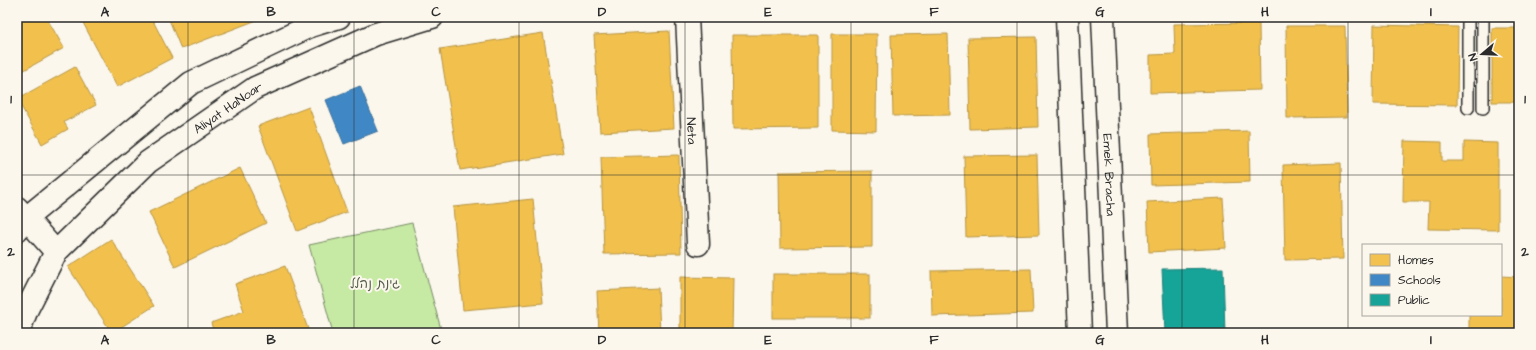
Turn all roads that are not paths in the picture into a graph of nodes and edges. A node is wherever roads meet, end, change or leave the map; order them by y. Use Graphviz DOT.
graph roads {
  1 [pos="339,17"];
  2 [pos="432,17"];
  3 [pos="687,17"];
  4 [pos="1067,17"];
  5 [pos="1102,17"];
  6 [pos="1468,17"];
  7 [pos="1483,17"];
  8 [pos="307,22"];
  9 [pos="1468,108"];
  10 [pos="1483,108"];
  11 [pos="20,219"];
  12 [pos="698,244"];
  13 [pos="56,252"];
  14 [pos="18,333"];
  15 [pos="1080,333"];
  16 [pos="1117,333"];
  1 -- 8 [label="street"];
  2 -- 13 [label="street, Aliyat HaNoar"];
  3 -- 12 [label="street, Neta"];
  4 -- 15 [label="street"];
  5 -- 16 [label="street, Emek Bracha"];
  6 -- 9 [label="lane"];
  7 -- 10 [label="lane"];
  8 -- 11 [label="street"];
  11 -- 13 [label="street"];
  13 -- 14 [label="street, Aliyat HaNoar"];
}
